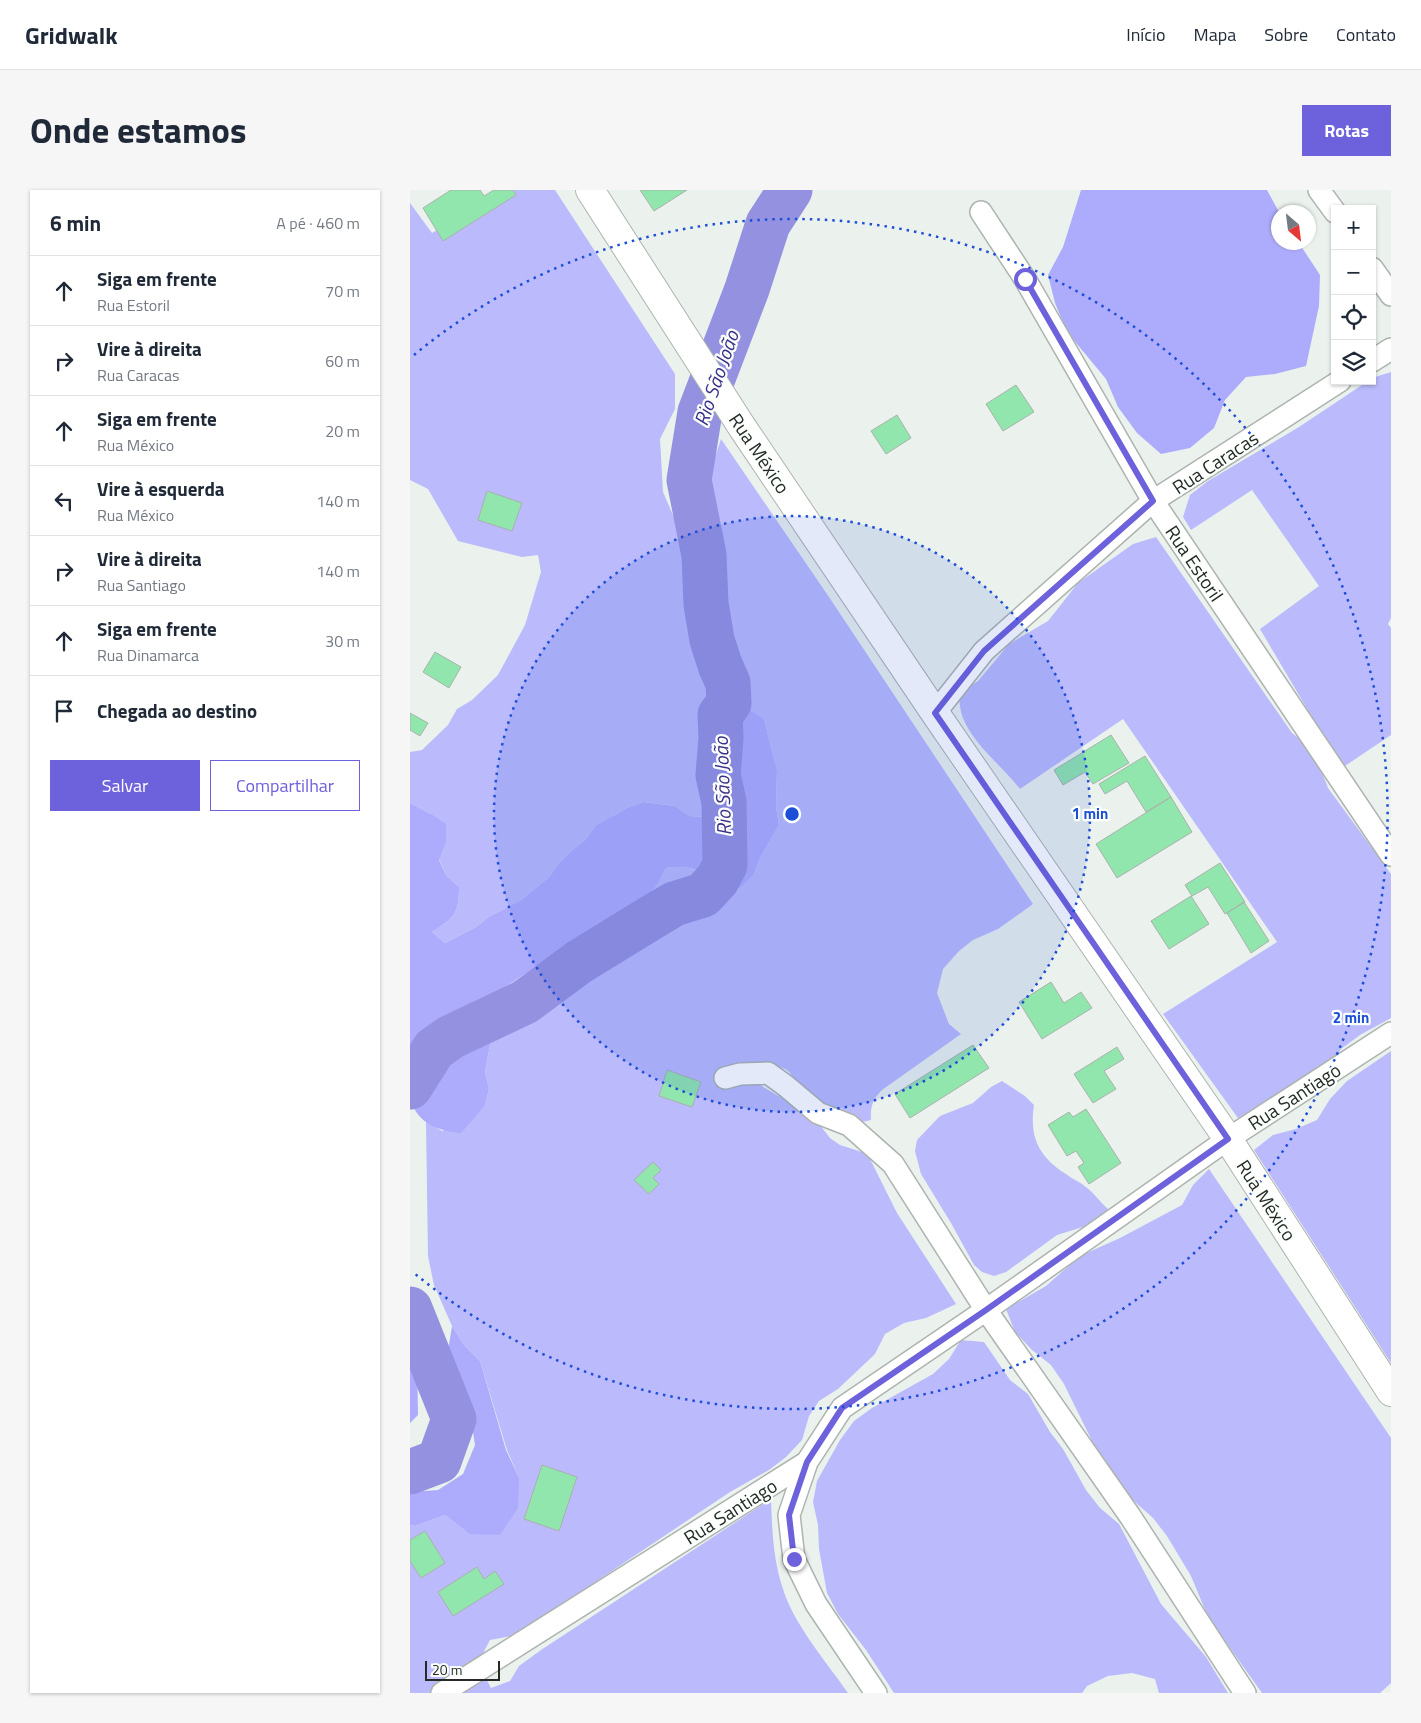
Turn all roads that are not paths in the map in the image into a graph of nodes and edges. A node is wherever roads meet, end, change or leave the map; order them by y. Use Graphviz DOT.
graph roads {
  1 [pos="590,190"];
  2 [pos="1320,190"];
  3 [pos="1331,206"];
  4 [pos="981,212"];
  5 [pos="1376,274"];
  6 [pos="1391,295"];
  7 [pos="1391,349"];
  8 [pos="1376,358"];
  9 [pos="1334,385"];
  10 [pos="1153,501"];
  11 [pos="935,713"];
  12 [pos="1391,854"];
  13 [pos="1391,1033"];
  14 [pos="725,1078"];
  15 [pos="1228,1139"];
  16 [pos="986,1310"];
  17 [pos="1391,1392"];
  18 [pos="807,1462"];
  19 [pos="442,1693"];
  20 [pos="876,1693"];
  21 [pos="1245,1693"];
  1 -- 11 [label="main road, Rua México"];
  2 -- 3 [label="street"];
  4 -- 10 [label="street, Rua Estoril"];
  5 -- 6 [label="street"];
  7 -- 8 [label="street"];
  9 -- 10 [label="street, Rua Caracas"];
  10 -- 11 [label="street, Rua Caracas"];
  10 -- 12 [label="street, Rua Estoril"];
  11 -- 15 [label="main road, Rua México"];
  13 -- 15 [label="street, Rua Santiago"];
  14 -- 16 [label="street"];
  15 -- 16 [label="street, Rua Santiago"];
  15 -- 17 [label="main road, Rua México"];
  16 -- 18 [label="street, Rua Santiago"];
  16 -- 21 [label="street"];
  18 -- 19 [label="street, Rua Santiago"];
  18 -- 20 [label="street"];
}
